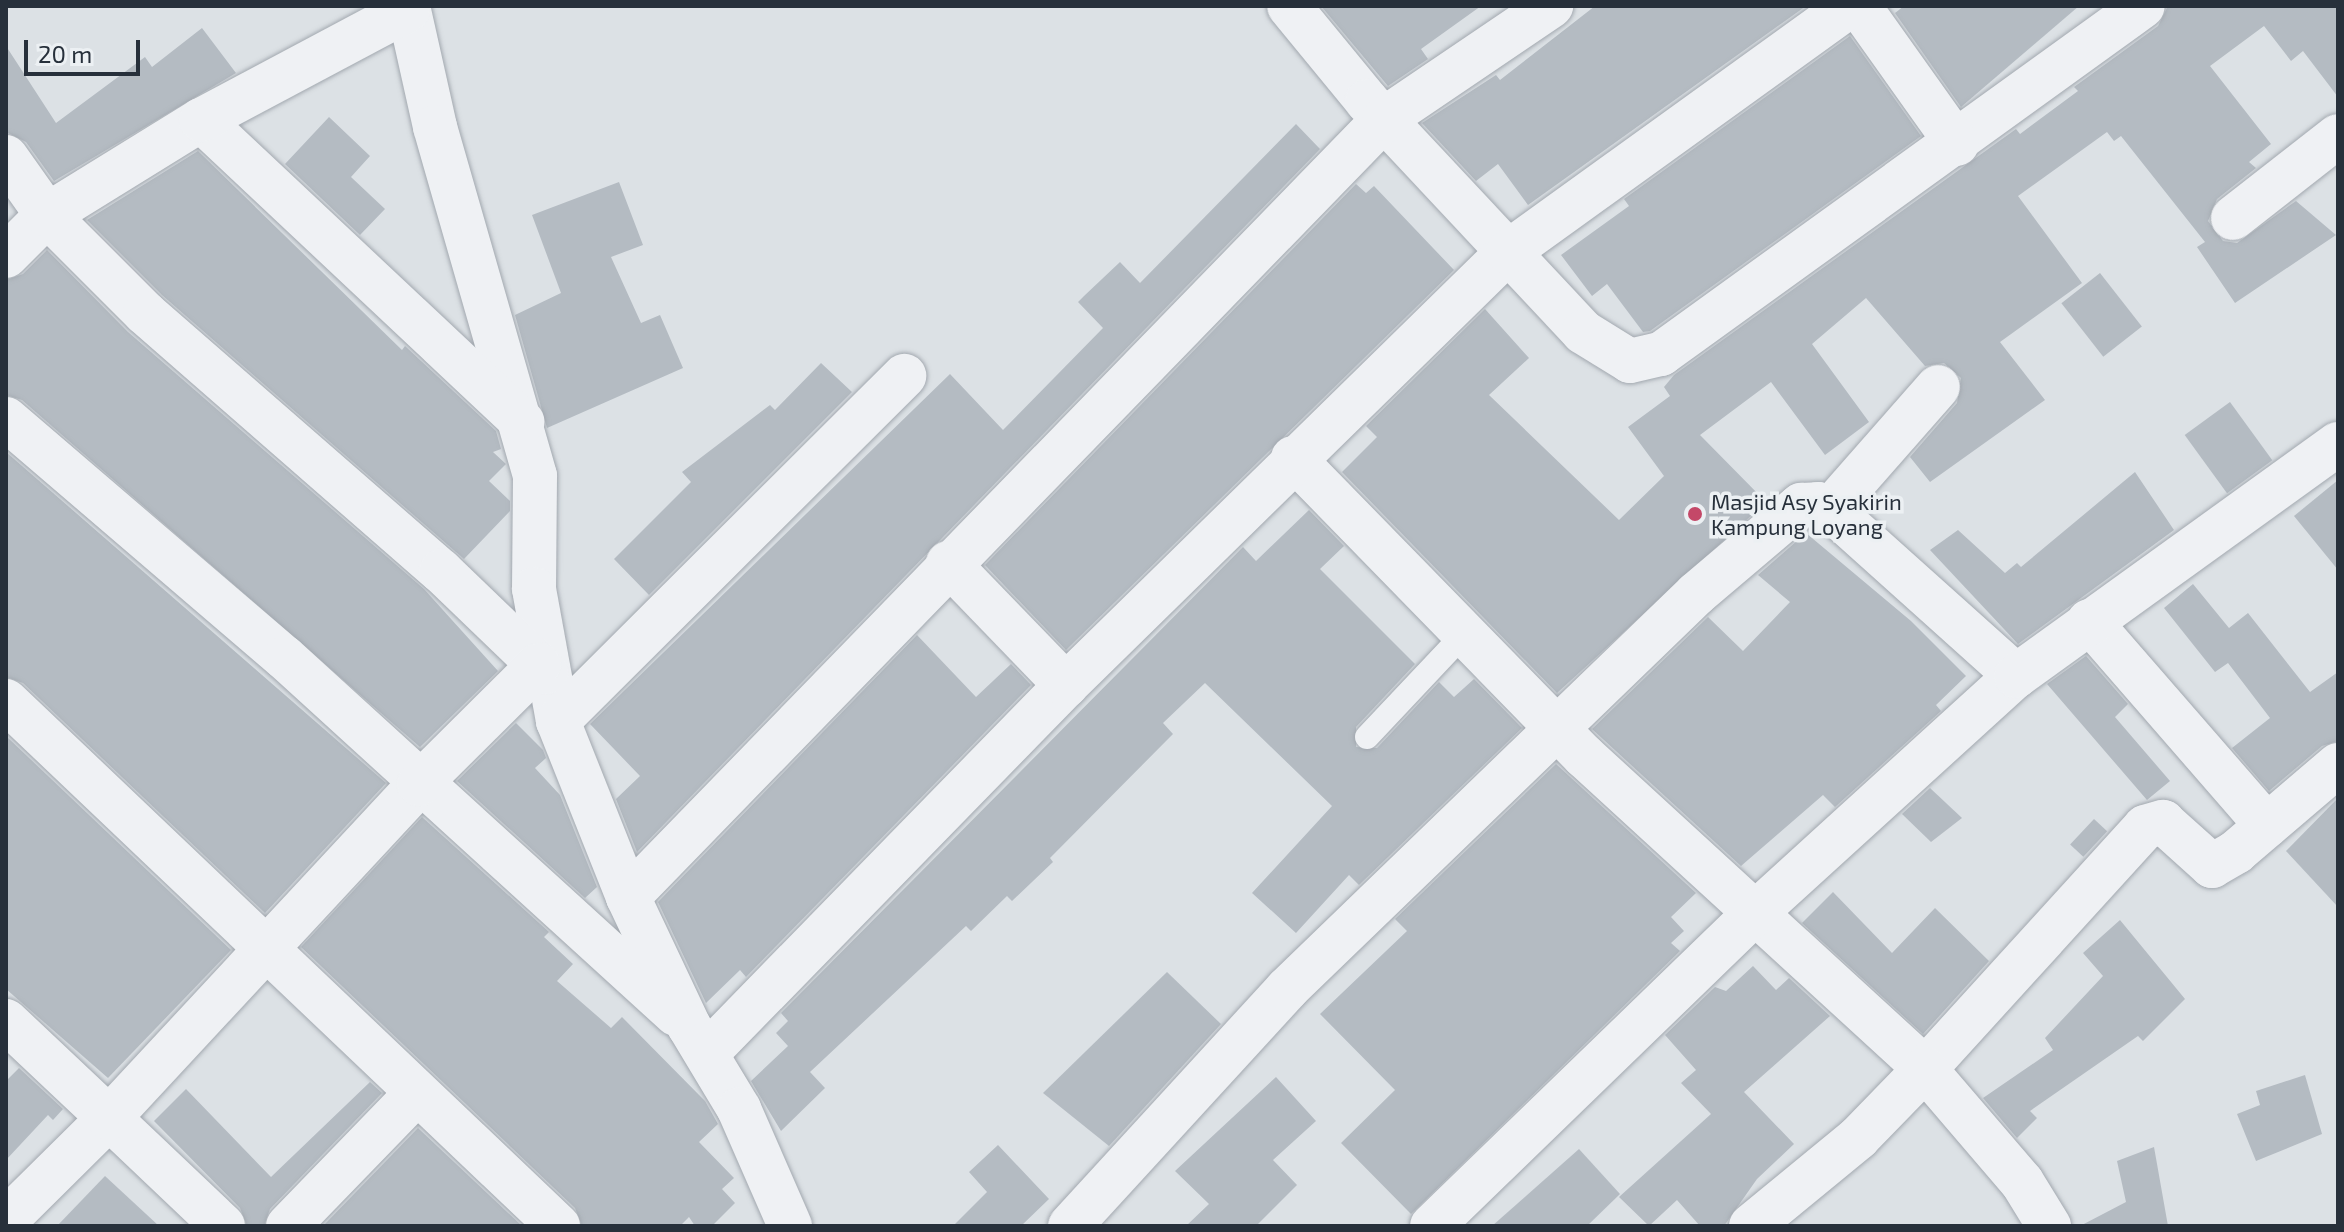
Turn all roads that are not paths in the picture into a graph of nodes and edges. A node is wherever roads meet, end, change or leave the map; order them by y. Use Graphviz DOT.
graph roads {
  1 [pos="1289,6"];
  2 [pos="1551,6"];
  3 [pos="1849,6"];
  4 [pos="1859,6"];
  5 [pos="2143,6"];
  6 [pos="408,8"];
  7 [pos="1384,119"];
  8 [pos="201,120"];
  9 [pos="2338,136"];
  10 [pos="1957,144"];
  11 [pos="6,157"];
  12 [pos="47,215"];
  13 [pos="2233,218"];
  14 [pos="1508,252"];
  15 [pos="6,256"];
  16 [pos="904,376"];
  17 [pos="1938,387"];
  18 [pos="523,422"];
  19 [pos="12,434"];
  20 [pos="2338,444"];
  21 [pos="1293,458"];
  22 [pos="1829,511"];
  23 [pos="948,563"];
  24 [pos="2089,621"];
  25 [pos="1464,634"];
  26 [pos="542,669"];
  27 [pos="2016,676"];
  28 [pos="1066,685"];
  29 [pos="6,701"];
  30 [pos="558,721"];
  31 [pos="1557,729"];
  32 [pos="1367,737"];
  33 [pos="2338,765"];
  34 [pos="419,784"];
  35 [pos="2267,826"];
  36 [pos="628,897"];
  37 [pos="1753,915"];
  38 [pos="269,947"];
  39 [pos="6,1021"];
  40 [pos="698,1040"];
  41 [pos="1925,1069"];
  42 [pos="417,1093"];
  43 [pos="109,1118"];
  44 [pos="6,1220"];
  45 [pos="223,1226"];
  46 [pos="288,1226"];
  47 [pos="558,1226"];
  48 [pos="790,1226"];
  49 [pos="1070,1226"];
  50 [pos="1432,1226"];
  51 [pos="1751,1226"];
  52 [pos="2049,1226"];
  1 -- 7 [label="street"];
  2 -- 7 [label="street"];
  3 -- 14 [label="street"];
  4 -- 10 [label="street"];
  5 -- 10 [label="street"];
  6 -- 8 [label="street"];
  6 -- 18 [label="street"];
  7 -- 14 [label="street"];
  7 -- 23 [label="street"];
  8 -- 12 [label="street"];
  8 -- 18 [label="street"];
  9 -- 13 [label="street"];
  10 -- 14 [label="street"];
  11 -- 12 [label="street"];
  12 -- 15 [label="street"];
  12 -- 26 [label="street"];
  14 -- 21 [label="street"];
  16 -- 30 [label="street"];
  17 -- 22 [label="street"];
  18 -- 26 [label="street"];
  19 -- 34 [label="street"];
  20 -- 24 [label="street"];
  21 -- 25 [label="street"];
  21 -- 28 [label="street"];
  22 -- 27 [label="street"];
  22 -- 31 [label="street"];
  23 -- 28 [label="street"];
  23 -- 36 [label="street"];
  24 -- 27 [label="street"];
  24 -- 35 [label="street"];
  25 -- 31 [label="street"];
  25 -- 32 [label="lane"];
  26 -- 30 [label="street"];
  26 -- 34 [label="street"];
  27 -- 37 [label="street"];
  28 -- 40 [label="street"];
  29 -- 38 [label="street"];
  30 -- 36 [label="street"];
  31 -- 37 [label="street"];
  31 -- 49 [label="street"];
  33 -- 35 [label="street"];
  34 -- 38 [label="street"];
  34 -- 40 [label="street"];
  35 -- 41 [label="street"];
  36 -- 40 [label="street"];
  37 -- 41 [label="street"];
  37 -- 50 [label="street"];
  38 -- 42 [label="street"];
  38 -- 43 [label="street"];
  39 -- 43 [label="street"];
  40 -- 48 [label="street"];
  41 -- 51 [label="street"];
  41 -- 52 [label="street"];
  42 -- 46 [label="street"];
  42 -- 47 [label="street"];
  43 -- 44 [label="street"];
  43 -- 45 [label="street"];
}
